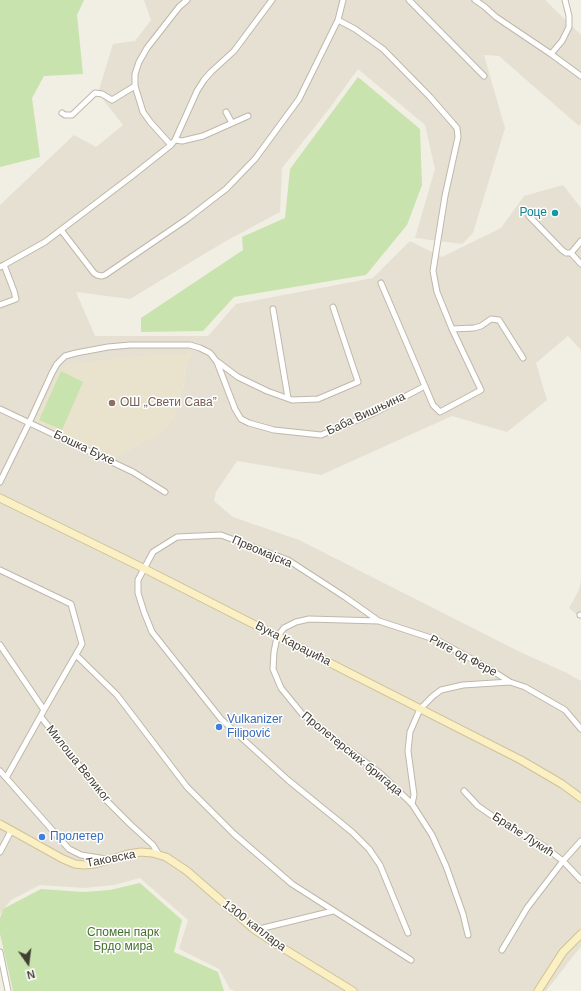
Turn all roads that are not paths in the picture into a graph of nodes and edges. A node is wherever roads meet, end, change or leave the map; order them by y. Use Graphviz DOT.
graph roads {
  1 [pos="186,0"];
  2 [pos="272,0"];
  3 [pos="343,0"];
  4 [pos="409,0"];
  5 [pos="475,0"];
  6 [pos="565,0"];
  7 [pos="338,20"];
  8 [pos="550,54"];
  9 [pos="484,76"];
  10 [pos="581,76"];
  11 [pos="134,86"];
  12 [pos="226,112"];
  13 [pos="62,113"];
  14 [pos="248,116"];
  15 [pos="232,123"];
  16 [pos="175,140"];
  17 [pos="171,145"];
  18 [pos="529,216"];
  19 [pos="61,230"];
  20 [pos="581,241"];
  21 [pos="571,253"];
  22 [pos="581,264"];
  23 [pos="2,266"];
  24 [pos="381,283"];
  25 [pos="0,305"];
  26 [pos="333,307"];
  27 [pos="273,309"];
  28 [pos="452,329"];
  29 [pos="523,358"];
  30 [pos="217,362"];
  31 [pos="425,386"];
  32 [pos="288,398"];
  33 [pos="0,409"];
  34 [pos="30,423"];
  35 [pos="0,482"];
  36 [pos="165,492"];
  37 [pos="0,498"];
  38 [pos="143,568"];
  39 [pos="0,570"];
  40 [pos="379,621"];
  41 [pos="277,637"];
  42 [pos="0,645"];
  43 [pos="76,655"];
  44 [pos="510,682"];
  45 [pos="420,709"];
  46 [pos="44,710"];
  47 [pos="41,717"];
  48 [pos="581,729"];
  49 [pos="0,772"];
  50 [pos="6,778"];
  51 [pos="464,791"];
  52 [pos="581,798"];
  53 [pos="412,804"];
  54 [pos="0,824"];
  55 [pos="11,831"];
  56 [pos="581,841"];
  57 [pos="0,852"];
  58 [pos="159,855"];
  59 [pos="109,860"];
  60 [pos="562,861"];
  61 [pos="581,880"];
  62 [pos="333,911"];
  63 [pos="255,930"];
  64 [pos="408,933"];
  65 [pos="581,934"];
  66 [pos="468,935"];
  67 [pos="502,950"];
  68 [pos="0,952"];
  69 [pos="411,960"];
  70 [pos="8,991"];
  71 [pos="353,991"];
  72 [pos="538,991"];
  1 -- 11 [label="street"];
  2 -- 16 [label="street"];
  3 -- 7 [label="street"];
  4 -- 9 [label="street"];
  5 -- 8 [label="street"];
  6 -- 8 [label="street"];
  7 -- 19 [label="street"];
  7 -- 28 [label="street"];
  8 -- 10 [label="street"];
  11 -- 13 [label="street"];
  11 -- 17 [label="street"];
  12 -- 15 [label="street"];
  14 -- 15 [label="street"];
  15 -- 16 [label="street"];
  16 -- 17 [label="street"];
  17 -- 19 [label="street"];
  18 -- 21 [label="street"];
  19 -- 23 [label="street"];
  20 -- 21 [label="street"];
  21 -- 22 [label="street"];
  23 -- 25 [label="street"];
  24 -- 31 [label="street"];
  26 -- 32 [label="street"];
  27 -- 32 [label="street"];
  28 -- 29 [label="street"];
  28 -- 31 [label="street"];
  30 -- 31 [label="street, Баба Вишњина"];
  30 -- 32 [label="street"];
  30 -- 34 [label="street, Баба Вишњина"];
  33 -- 34 [label="street, Бошка Бухе"];
  34 -- 35 [label="street"];
  34 -- 36 [label="street, Бошка Бухе"];
  37 -- 38 [label="street, Вука Караџића"];
  38 -- 40 [label="street, Првомајска"];
  38 -- 41 [label="street, Вука Караџића"];
  38 -- 64 [label="street, Првомајска"];
  39 -- 43 [label="street"];
  40 -- 41 [label="street, Риге од Фере"];
  40 -- 44 [label="street, Риге од Фере"];
  41 -- 45 [label="street, Вука Караџића"];
  41 -- 53 [label="street, Пролетерских бригада"];
  42 -- 46 [label="street, Милоша Великог"];
  43 -- 46 [label="street"];
  43 -- 62 [label="street"];
  44 -- 45 [label="street"];
  44 -- 48 [label="street"];
  45 -- 52 [label="street, Вука Караџића"];
  45 -- 53 [label="street"];
  46 -- 47 [label="street, Милоша Великог"];
  47 -- 50 [label="street"];
  47 -- 58 [label="street, Милоша Великог"];
  49 -- 50 [label="street"];
  50 -- 59 [label="street"];
  51 -- 60 [label="street, Браће Лукић"];
  53 -- 66 [label="street, Пролетерских бригада"];
  54 -- 55 [label="street, Таковска"];
  55 -- 57 [label="street"];
  55 -- 59 [label="street, Таковска"];
  56 -- 60 [label="street"];
  58 -- 59 [label="street, Таковска"];
  58 -- 63 [label="street, 1300 каплара"];
  60 -- 61 [label="street, Браће Лукић"];
  60 -- 67 [label="street"];
  62 -- 63 [label="street"];
  62 -- 69 [label="street"];
  63 -- 71 [label="street, 1300 каплара"];
  65 -- 72 [label="street"];
  68 -- 70 [label="street"];
}
